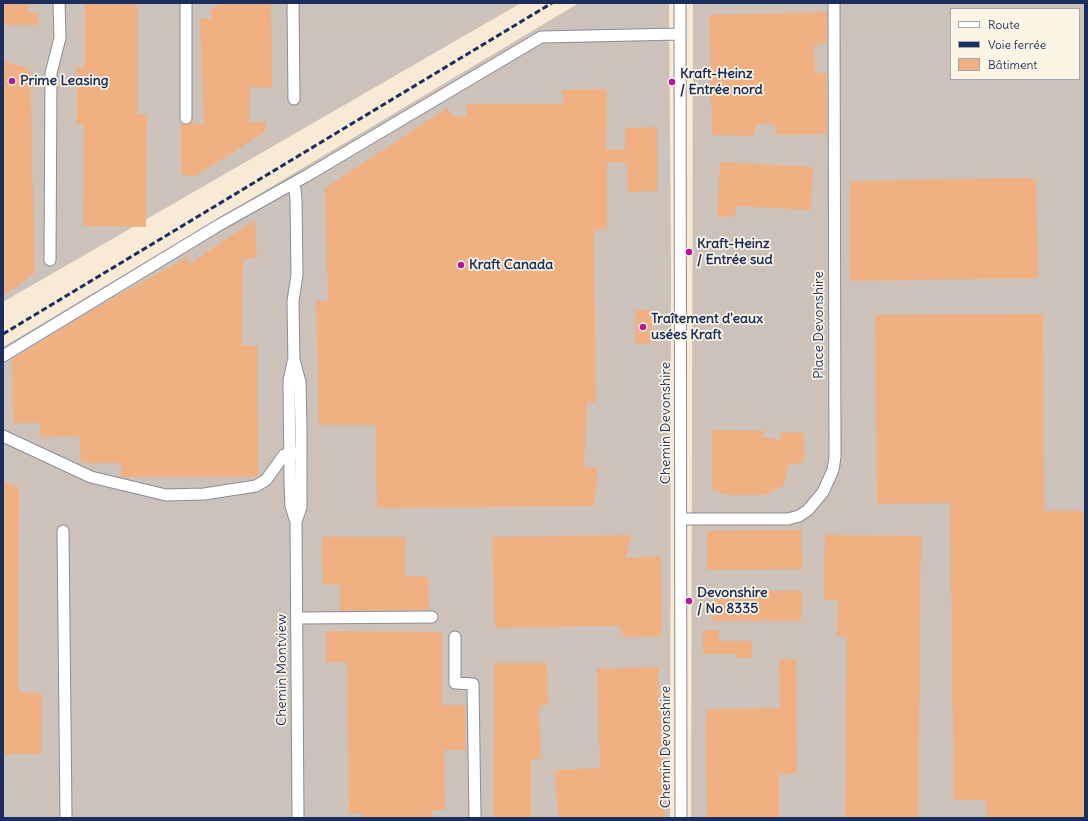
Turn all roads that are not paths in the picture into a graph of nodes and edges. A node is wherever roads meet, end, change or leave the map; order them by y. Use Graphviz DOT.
graph roads {
  1 [pos="59,3"];
  2 [pos="186,3"];
  3 [pos="293,3"];
  4 [pos="680,3"];
  5 [pos="834,3"];
  6 [pos="680,34"];
  7 [pos="294,99"];
  8 [pos="186,118"];
  9 [pos="293,184"];
  10 [pos="50,260"];
  11 [pos="3,356"];
  12 [pos="3,436"];
  13 [pos="295,453"];
  14 [pos="681,519"];
  15 [pos="63,531"];
  16 [pos="432,617"];
  17 [pos="297,618"];
  18 [pos="455,637"];
  19 [pos="66,818"];
  20 [pos="298,818"];
  21 [pos="475,818"];
  22 [pos="681,818"];
  1 -- 10 [label="street"];
  2 -- 8 [label="street"];
  3 -- 7 [label="street"];
  4 -- 6 [label="street, Chemin Devonshire"];
  5 -- 14 [label="street, Place Devonshire"];
  6 -- 9 [label="street"];
  6 -- 14 [label="street, Chemin Devonshire"];
  9 -- 11 [label="street"];
  9 -- 13 [label="street, Chemin Montview"];
  12 -- 13 [label="street"];
  13 -- 17 [label="street, Chemin Montview"];
  14 -- 22 [label="street, Chemin Devonshire"];
  15 -- 19 [label="street"];
  16 -- 17 [label="street"];
  17 -- 20 [label="street, Chemin Montview"];
  18 -- 21 [label="street"];
}
